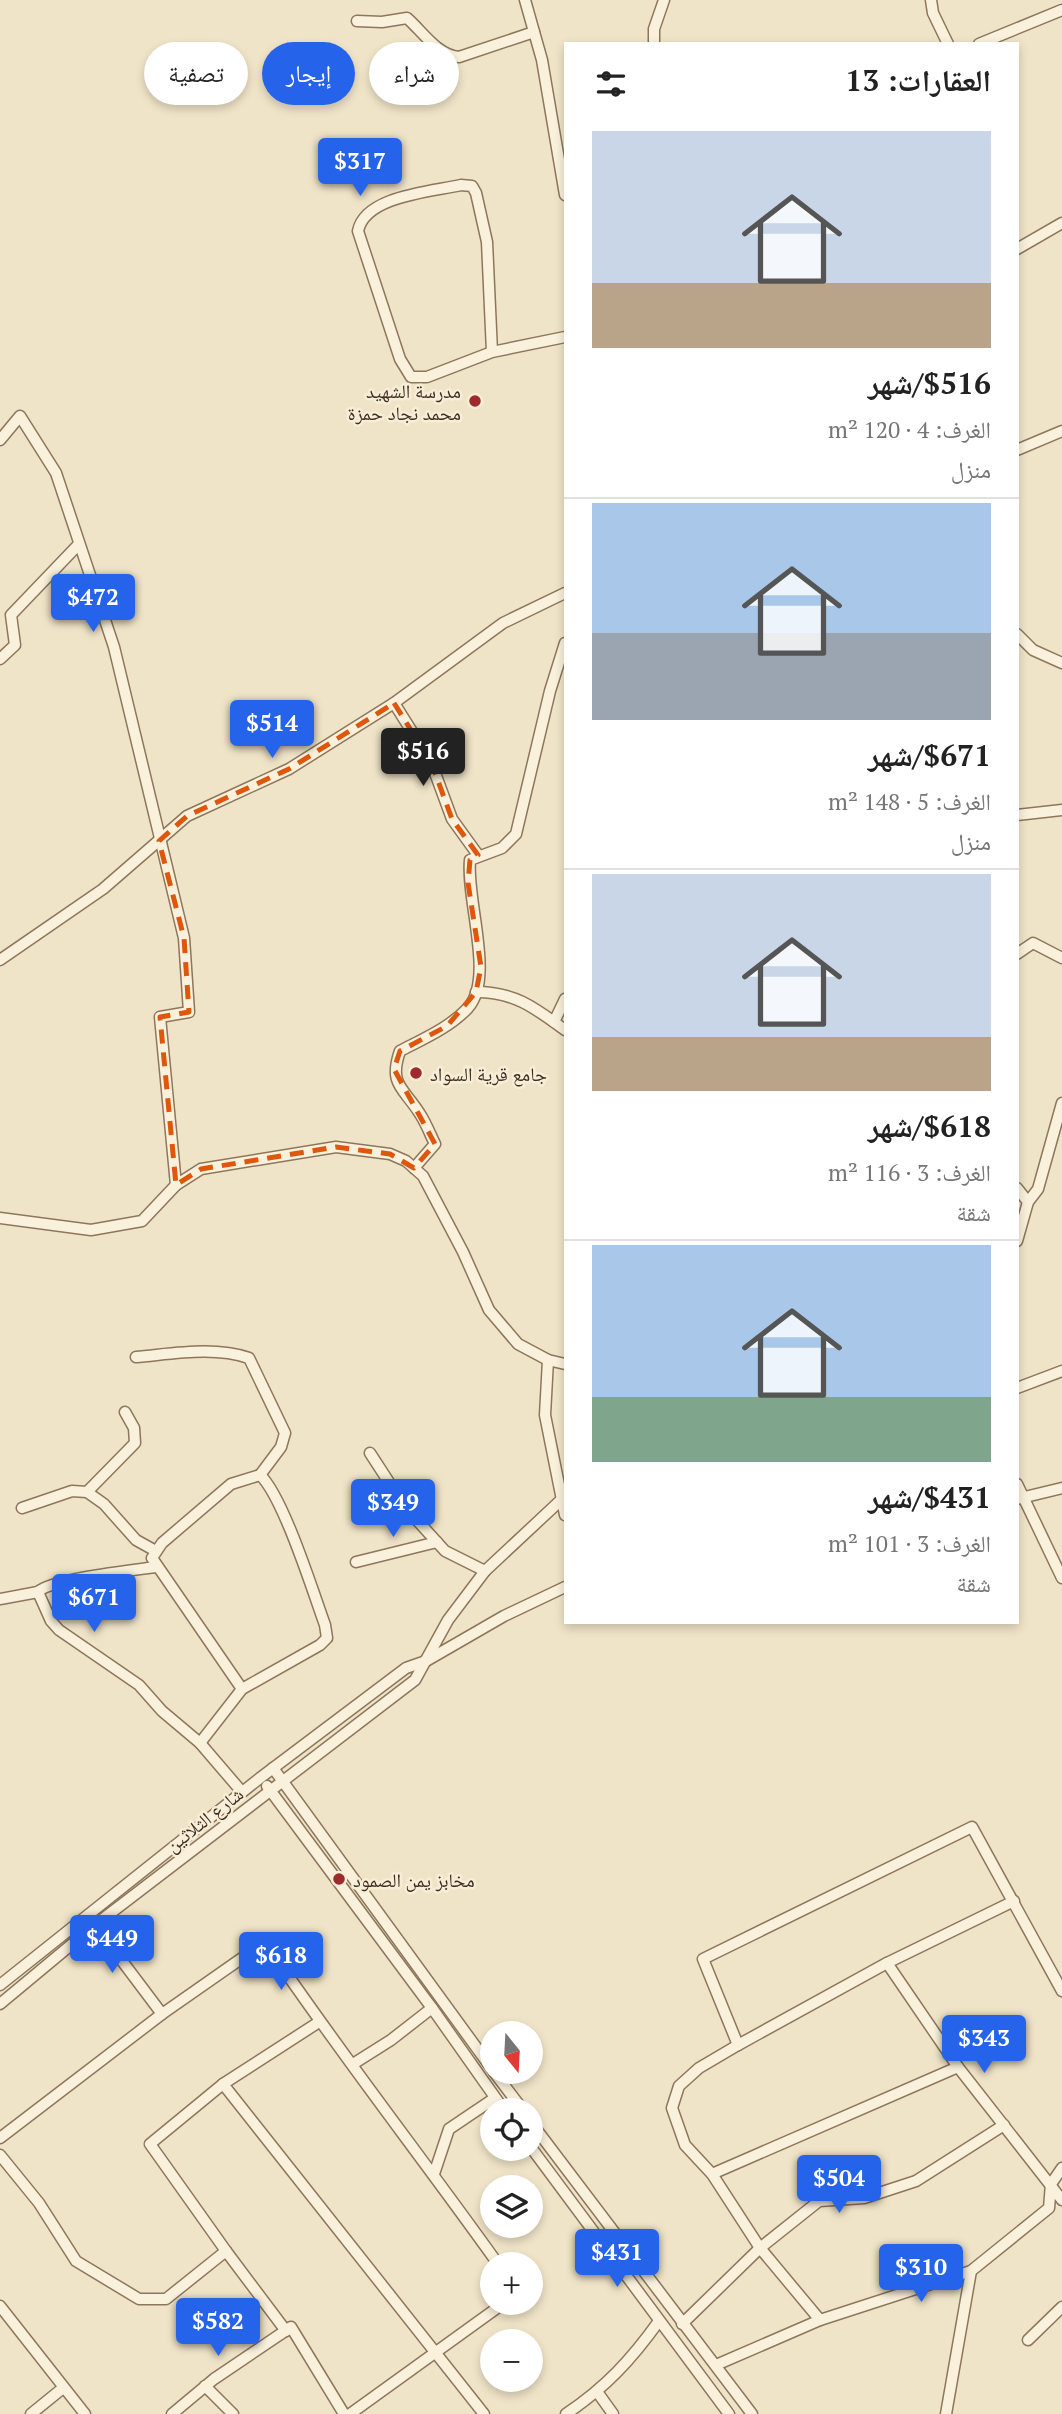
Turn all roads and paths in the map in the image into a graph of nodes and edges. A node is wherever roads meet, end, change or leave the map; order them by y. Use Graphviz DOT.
graph roads {
  1 [pos="526,0"];
  2 [pos="664,0"];
  3 [pos="931,0"];
  4 [pos="1062,10"];
  5 [pos="357,21"];
  6 [pos="534,32"];
  7 [pos="654,42"];
  8 [pos="947,42"];
  9 [pos="984,42"];
  10 [pos="564,190"];
  11 [pos="1062,223"];
  12 [pos="1019,248"];
  13 [pos="564,337"];
  14 [pos="492,352"];
  15 [pos="1062,431"];
  16 [pos="0,440"];
  17 [pos="1019,449"];
  18 [pos="79,544"];
  19 [pos="564,593"];
  20 [pos="1019,637"];
  21 [pos="564,646"];
  22 [pos="0,659"];
  23 [pos="1062,663"];
  24 [pos="394,703"];
  25 [pos="1062,810"];
  26 [pos="1019,815"];
  27 [pos="159,841"];
  28 [pos="478,855"];
  29 [pos="1019,953"];
  30 [pos="1062,958"];
  31 [pos="0,960"];
  32 [pos="477,992"];
  33 [pos="564,1001"];
  34 [pos="554,1022"];
  35 [pos="564,1029"];
  36 [pos="1062,1103"];
  37 [pos="1049,1151"];
  38 [pos="1062,1154"];
  39 [pos="414,1168"];
  40 [pos="176,1185"];
  41 [pos="1019,1191"];
  42 [pos="1028,1202"];
  43 [pos="1019,1203"];
  44 [pos="0,1218"];
  45 [pos="1019,1234"];
  46 [pos="136,1357"];
  47 [pos="548,1360"];
  48 [pos="564,1364"];
  49 [pos="1062,1371"];
  50 [pos="1019,1387"];
  51 [pos="125,1412"];
  52 [pos="370,1453"];
  53 [pos="260,1475"];
  54 [pos="1062,1488"];
  55 [pos="87,1492"];
  56 [pos="1020,1498"];
  57 [pos="561,1500"];
  58 [pos="22,1508"];
  59 [pos="564,1511"];
  60 [pos="437,1542"];
  61 [pos="154,1550"];
  62 [pos="356,1562"];
  63 [pos="156,1567"];
  64 [pos="485,1571"];
  65 [pos="1062,1578"];
  66 [pos="564,1587"];
  67 [pos="38,1592"];
  68 [pos="0,1599"];
  69 [pos="426,1661"];
  70 [pos="242,1689"];
  71 [pos="200,1743"];
  72 [pos="274,1768"];
  73 [pos="260,1778"];
  74 [pos="283,1780"];
  75 [pos="270,1790"];
  76 [pos="242,1792"];
  77 [pos="1014,1901"];
  78 [pos="88,1915"];
  79 [pos="96,1926"];
  80 [pos="887,1963"];
  81 [pos="0,1985"];
  82 [pos="1062,1991"];
  83 [pos="0,2004"];
  84 [pos="432,2008"];
  85 [pos="162,2014"];
  86 [pos="319,2022"];
  87 [pos="738,2045"];
  88 [pos="480,2052"];
  89 [pos="353,2064"];
  90 [pos="958,2067"];
  91 [pos="223,2084"];
  92 [pos="495,2098"];
  93 [pos="480,2108"];
  94 [pos="1004,2125"];
  95 [pos="0,2138"];
  96 [pos="543,2138"];
  97 [pos="0,2155"];
  98 [pos="541,2161"];
  99 [pos="1062,2168"];
  100 [pos="434,2174"];
  101 [pos="712,2174"];
  102 [pos="1051,2184"];
  103 [pos="1062,2200"];
  104 [pos="760,2248"];
  105 [pos="226,2251"];
  106 [pos="489,2252"];
  107 [pos="971,2272"];
  108 [pos="0,2306"];
  109 [pos="1062,2307"];
  110 [pos="487,2315"];
  111 [pos="659,2320"];
  112 [pos="820,2320"];
  113 [pos="682,2324"];
  114 [pos="286,2331"];
  115 [pos="1028,2340"];
  116 [pos="436,2352"];
  117 [pos="716,2365"];
  118 [pos="205,2386"];
  119 [pos="63,2388"];
  120 [pos="598,2393"];
  121 [pos="31,2414"];
  122 [pos="85,2414"];
  123 [pos="172,2414"];
  124 [pos="233,2414"];
  125 [pos="344,2414"];
  126 [pos="350,2414"];
  127 [pos="484,2414"];
  128 [pos="566,2414"];
  129 [pos="614,2414"];
  130 [pos="729,2414"];
  131 [pos="752,2414"];
  132 [pos="946,2414"];
  1 -- 6 [label="street"];
  2 -- 7 [label="street"];
  3 -- 8 [label="street"];
  4 -- 9 [label="street"];
  5 -- 6 [label="street"];
  6 -- 10 [label="street"];
  11 -- 12 [label="street"];
  13 -- 14 [label="street"];
  14 -- 14 [label="street"];
  15 -- 17 [label="street"];
  16 -- 18 [label="street"];
  18 -- 22 [label="street"];
  18 -- 27 [label="street"];
  19 -- 24 [label="street"];
  20 -- 23 [label="street"];
  21 -- 28 [label="street"];
  24 -- 27 [label="street"];
  24 -- 28 [label="street"];
  25 -- 26 [label="street"];
  27 -- 31 [label="street"];
  27 -- 40 [label="street"];
  28 -- 32 [label="street"];
  29 -- 30 [label="street"];
  32 -- 34 [label="street"];
  32 -- 39 [label="street"];
  33 -- 34 [label="street"];
  34 -- 35 [label="street"];
  36 -- 37 [label="street"];
  37 -- 38 [label="street"];
  37 -- 42 [label="street"];
  39 -- 40 [label="street"];
  39 -- 47 [label="street"];
  40 -- 44 [label="street"];
  41 -- 42 [label="street"];
  42 -- 43 [label="street"];
  42 -- 45 [label="street"];
  46 -- 53 [label="street"];
  47 -- 48 [label="street"];
  47 -- 57 [label="street"];
  49 -- 50 [label="street"];
  51 -- 55 [label="street"];
  52 -- 60 [label="street"];
  53 -- 61 [label="street"];
  53 -- 70 [label="street"];
  54 -- 56 [label="street"];
  55 -- 58 [label="street"];
  55 -- 61 [label="street"];
  56 -- 65 [label="street"];
  57 -- 59 [label="street"];
  57 -- 64 [label="street"];
  60 -- 62 [label="street"];
  60 -- 64 [label="street"];
  61 -- 63 [label="street"];
  63 -- 67 [label="street"];
  63 -- 70 [label="street"];
  64 -- 69 [label="street"];
  66 -- 69 [label="street, شارع الثلاثين"];
  67 -- 68 [label="street"];
  67 -- 71 [label="street"];
  69 -- 72 [label="street, شارع الثلاثين"];
  69 -- 74 [label="street, شارع الثلاثين"];
  70 -- 71 [label="street"];
  71 -- 76 [label="street"];
  72 -- 73 [label="street, شارع الثلاثين"];
  72 -- 74 [label="street"];
  73 -- 75 [label="street"];
  73 -- 76 [label="street, شارع الثلاثين"];
  74 -- 75 [label="street, شارع الثلاثين"];
  74 -- 88 [label="street"];
  75 -- 79 [label="street, شارع الثلاثين"];
  75 -- 84 [label="street"];
  76 -- 78 [label="street, شارع الثلاثين"];
  77 -- 80 [label="street"];
  77 -- 82 [label="street"];
  77 -- 87 [label="street"];
  78 -- 79 [label="street"];
  78 -- 81 [label="street, شارع الثلاثين"];
  79 -- 83 [label="street, شارع الثلاثين"];
  79 -- 85 [label="street"];
  80 -- 87 [label="street"];
  80 -- 90 [label="street"];
  84 -- 89 [label="street"];
  84 -- 92 [label="street"];
  85 -- 86 [label="street"];
  85 -- 95 [label="street"];
  86 -- 89 [label="street"];
  86 -- 91 [label="street"];
  87 -- 101 [label="street"];
  89 -- 100 [label="street"];
  90 -- 94 [label="street"];
  90 -- 101 [label="street"];
  91 -- 105 [label="street"];
  91 -- 116 [label="street"];
  93 -- 100 [label="street"];
  94 -- 102 [label="street"];
  94 -- 104 [label="street"];
  96 -- 113 [label="street"];
  97 -- 105 [label="street"];
  98 -- 111 [label="street"];
  99 -- 102 [label="street"];
  100 -- 106 [label="street"];
  101 -- 104 [label="street"];
  102 -- 103 [label="street"];
  102 -- 107 [label="street"];
  104 -- 112 [label="street"];
  104 -- 113 [label="street"];
  105 -- 114 [label="street"];
  107 -- 112 [label="street"];
  107 -- 132 [label="street"];
  108 -- 119 [label="street"];
  109 -- 115 [label="street"];
  110 -- 116 [label="street"];
  111 -- 120 [label="street"];
  111 -- 130 [label="street"];
  112 -- 117 [label="street"];
  113 -- 117 [label="street"];
  114 -- 118 [label="street"];
  114 -- 125 [label="street"];
  116 -- 126 [label="street"];
  116 -- 127 [label="street"];
  117 -- 131 [label="street"];
  118 -- 123 [label="street"];
  118 -- 124 [label="street"];
  119 -- 121 [label="street"];
  119 -- 122 [label="street"];
  120 -- 128 [label="street"];
  120 -- 129 [label="street"];
}
